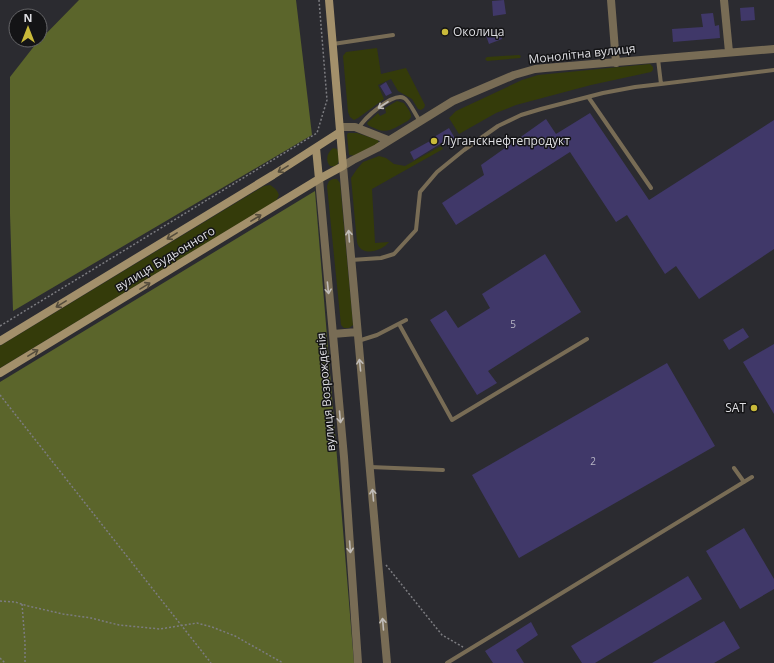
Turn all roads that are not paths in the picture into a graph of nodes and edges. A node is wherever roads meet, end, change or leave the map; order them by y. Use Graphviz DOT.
graph roads {
  1 [pos="329,0"];
  2 [pos="611,0"];
  3 [pos="724,0"];
  4 [pos="392,35"];
  5 [pos="333,44"];
  6 [pos="774,49"];
  7 [pos="729,52"];
  8 [pos="658,58"];
  9 [pos="616,62"];
  10 [pos="774,70"];
  11 [pos="661,84"];
  12 [pos="589,98"];
  13 [pos="420,122"];
  14 [pos="359,128"];
  15 [pos="340,130"];
  16 [pos="388,140"];
  17 [pos="316,148"];
  18 [pos="343,166"];
  19 [pos="319,179"];
  20 [pos="651,188"];
  21 [pos="351,260"];
  22 [pos="406,320"];
  23 [pos="399,324"];
  24 [pos="357,332"];
  25 [pos="333,334"];
  26 [pos="587,339"];
  27 [pos="0,341"];
  28 [pos="358,341"];
  29 [pos="0,373"];
  30 [pos="370,468"];
  31 [pos="734,468"];
  32 [pos="443,470"];
  33 [pos="752,477"];
  34 [pos="744,482"];
  35 [pos="358,663"];
  36 [pos="386,663"];
  37 [pos="447,663"];
  1 -- 5 [label="main road"];
  2 -- 9 [label="street"];
  3 -- 7 [label="street"];
  4 -- 5 [label="lane"];
  5 -- 15 [label="main road"];
  6 -- 7 [label="street, Монолітна вулиця"];
  7 -- 8 [label="street, Монолітна вулиця"];
  8 -- 9 [label="street, Монолітна вулиця"];
  8 -- 11 [label="lane"];
  9 -- 13 [label="street, Монолітна вулиця"];
  10 -- 11 [label="lane"];
  11 -- 12 [label="lane"];
  12 -- 20 [label="lane"];
  12 -- 21 [label="lane"];
  13 -- 14 [label="lane, one-way"];
  13 -- 16 [label="street, Монолітна вулиця"];
  14 -- 15 [label="street"];
  14 -- 16 [label="street"];
  15 -- 17 [label="main road"];
  15 -- 18 [label="main road"];
  16 -- 18 [label="street, Монолітна вулиця"];
  17 -- 19 [label="main road, вулиця Возрождєнія"];
  17 -- 27 [label="main road, вулиця Будьонного, one-way"];
  18 -- 19 [label="main road, вулиця Будьонного"];
  21 -- 18 [label="street, one-way"];
  19 -- 25 [label="street, вулиця Возрождєнія, one-way"];
  29 -- 19 [label="main road, вулиця Будьонного, one-way"];
  21 -- 24 [label="street"];
  22 -- 23 [label="lane"];
  23 -- 26 [label="lane"];
  23 -- 28 [label="lane"];
  24 -- 25 [label="street"];
  24 -- 28 [label="street"];
  25 -- 35 [label="street, вулиця Возрождєнія, one-way"];
  30 -- 28 [label="street, one-way"];
  30 -- 32 [label="lane"];
  36 -- 30 [label="street, one-way"];
  31 -- 34 [label="lane"];
  33 -- 34 [label="lane"];
  34 -- 37 [label="lane"];
}
